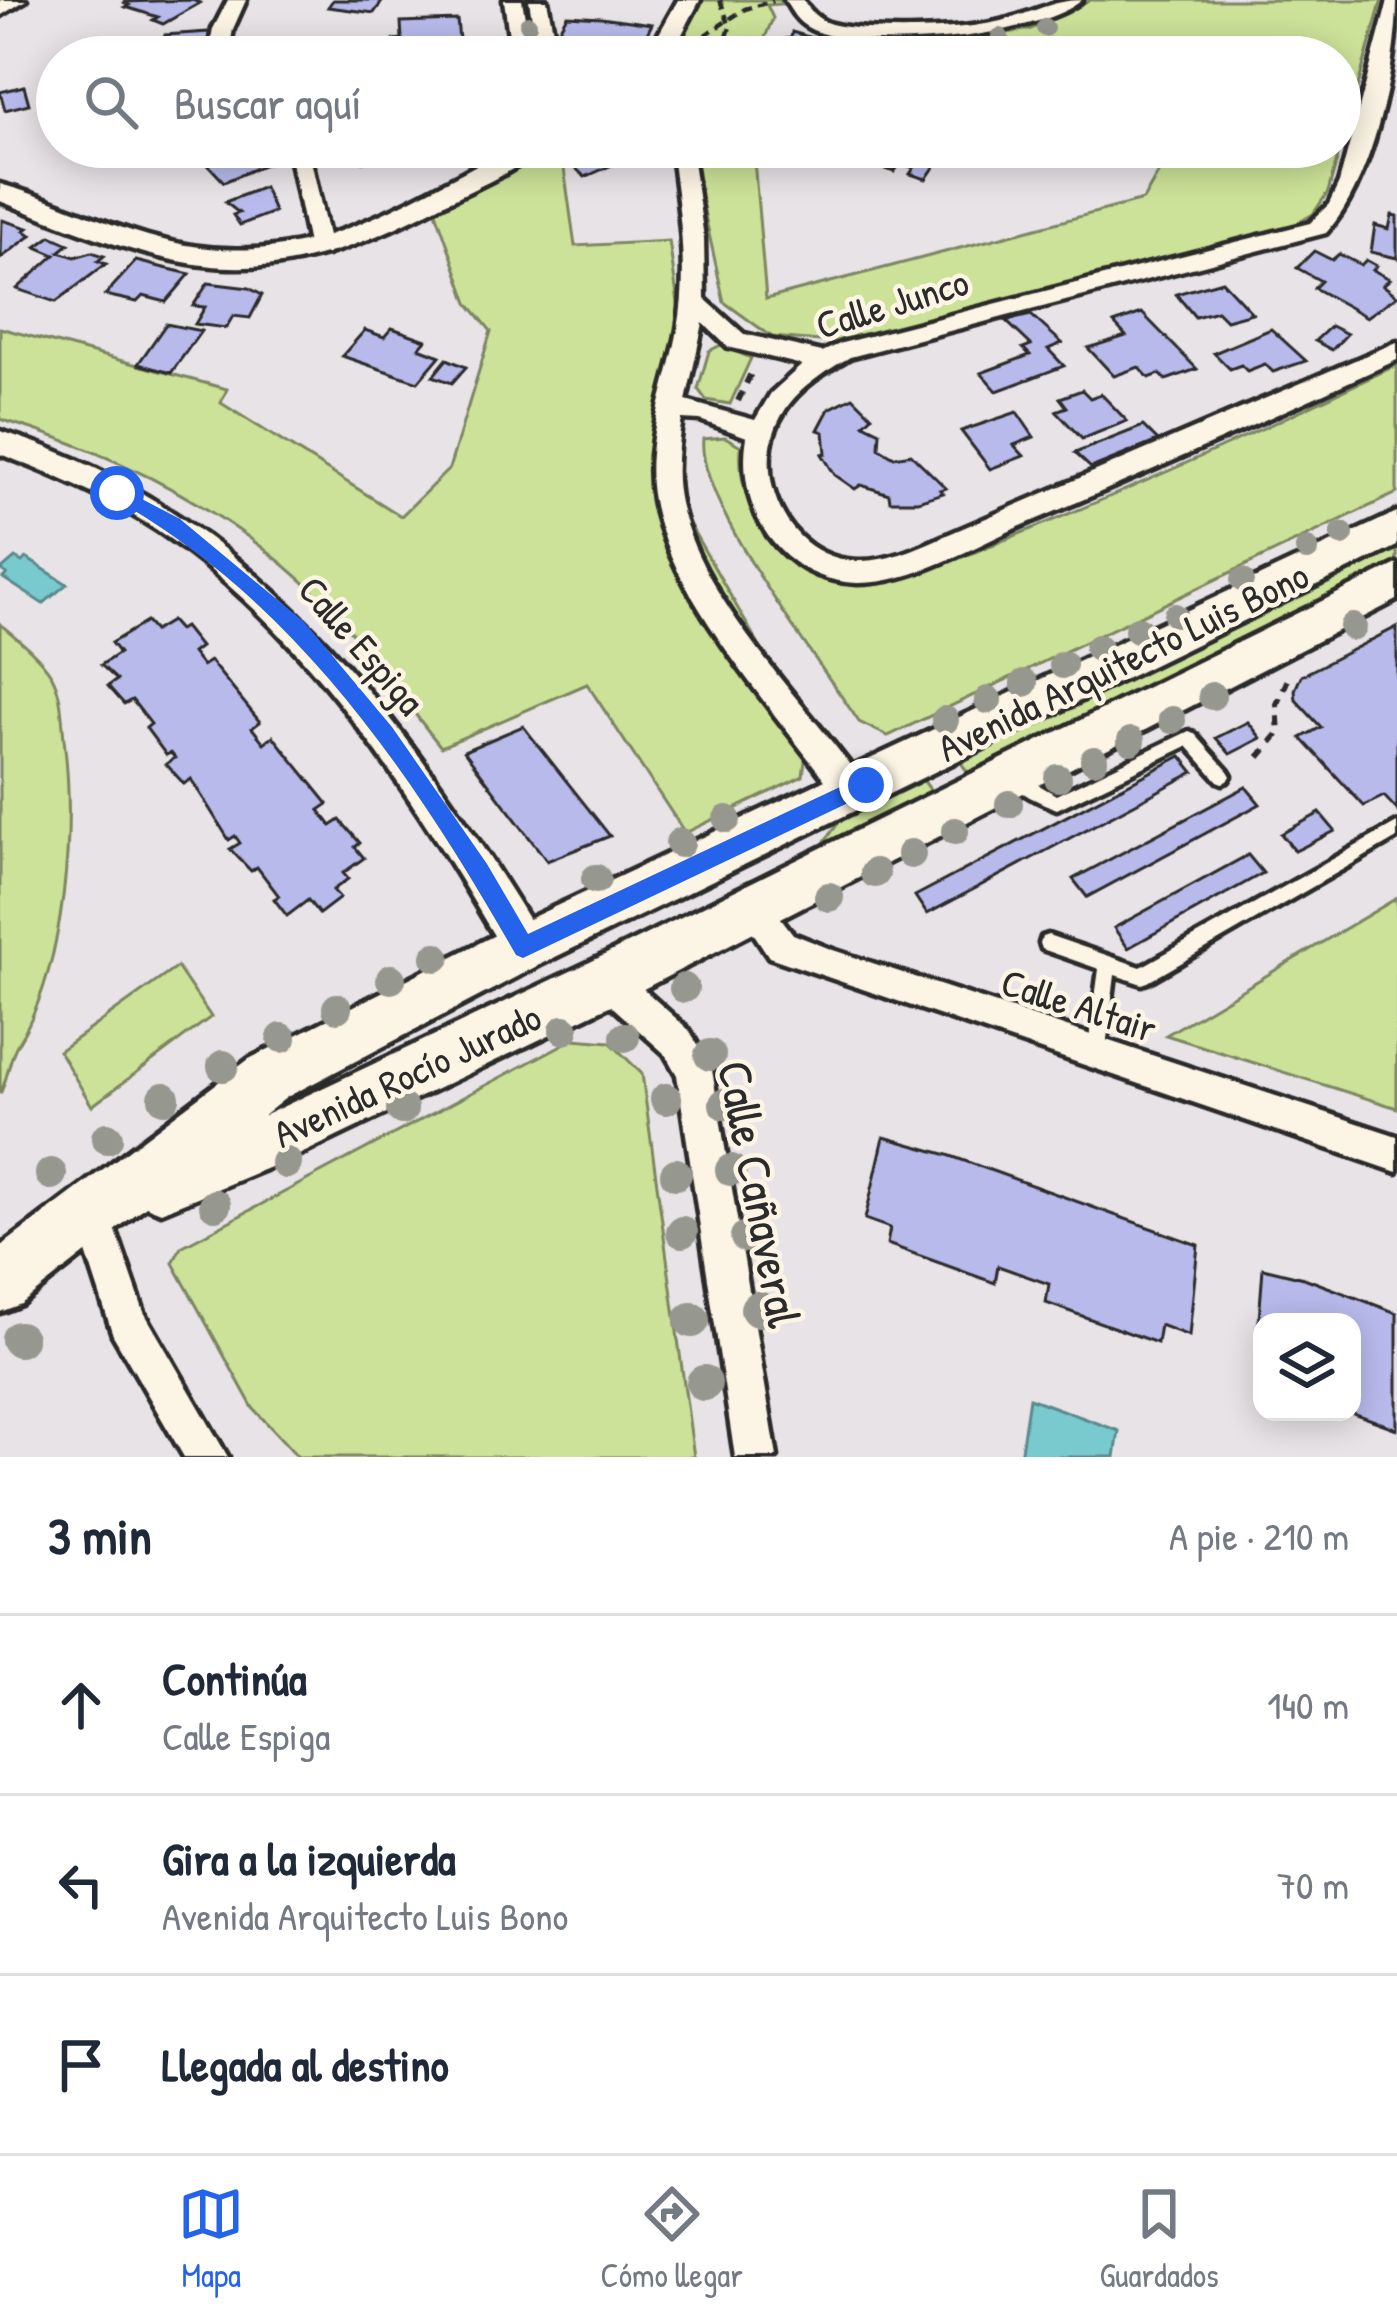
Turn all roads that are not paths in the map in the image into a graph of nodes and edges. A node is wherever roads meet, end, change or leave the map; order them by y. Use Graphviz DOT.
graph roads {
  1 [pos="15,0"];
  2 [pos="237,0"];
  3 [pos="513,0"];
  4 [pos="538,0"];
  5 [pos="689,0"];
  6 [pos="794,0"];
  7 [pos="1073,0"];
  8 [pos="1397,1"];
  9 [pos="0,9"];
  10 [pos="222,36"];
  11 [pos="518,36"];
  12 [pos="544,36"];
  13 [pos="673,36"];
  14 [pos="1361,140"];
  15 [pos="303,168"];
  16 [pos="487,168"];
  17 [pos="684,168"];
  18 [pos="1354,168"];
  19 [pos="0,192"];
  20 [pos="320,249"];
  21 [pos="693,301"];
  22 [pos="736,341"];
  23 [pos="686,346"];
  24 [pos="1397,350"];
  25 [pos="824,361"];
  26 [pos="671,410"];
  27 [pos="762,432"];
  28 [pos="0,442"];
  29 [pos="1397,528"];
  30 [pos="1397,581"];
  31 [pos="1013,776"];
  32 [pos="1223,776"];
  33 [pos="852,792"];
  34 [pos="1397,830"];
  35 [pos="753,908"];
  36 [pos="1048,944"];
  37 [pos="523,947"];
  38 [pos="1108,963"];
  39 [pos="608,980"];
  40 [pos="1096,1055"];
  41 [pos="1397,1154"];
  42 [pos="204,1164"];
  43 [pos="93,1215"];
  44 [pos="0,1282"];
  45 [pos="207,1457"];
  46 [pos="755,1457"];
  1 -- 9 [label="street"];
  2 -- 10 [label="street"];
  3 -- 11 [label="street"];
  4 -- 12 [label="street"];
  5 -- 13 [label="street"];
  6 -- 7 [label="street"];
  8 -- 14 [label="street, Calle Junco"];
  15 -- 20 [label="street"];
  16 -- 20 [label="street"];
  17 -- 21 [label="street"];
  18 -- 25 [label="street, Calle Junco"];
  19 -- 20 [label="street"];
  21 -- 22 [label="street"];
  21 -- 23 [label="street"];
  22 -- 23 [label="street"];
  22 -- 25 [label="street"];
  23 -- 26 [label="street"];
  24 -- 27 [label="street"];
  25 -- 27 [label="street, Calle Junco"];
  26 -- 27 [label="street"];
  26 -- 33 [label="street"];
  28 -- 37 [label="street, Calle Espiga"];
  29 -- 33 [label="main road, Avenida Arquitecto Luis Bono"];
  30 -- 31 [label="main road, Avenida Arquitecto Luis Bono"];
  31 -- 32 [label="lane"];
  31 -- 35 [label="main road, Avenida Arquitecto Luis Bono"];
  33 -- 37 [label="main road, Avenida Arquitecto Luis Bono"];
  34 -- 38 [label="lane"];
  35 -- 39 [label="main road, Avenida Arquitecto Luis Bono"];
  35 -- 40 [label="street, Calle Altair"];
  36 -- 38 [label="lane"];
  37 -- 42 [label="main road, Avenida Rocío Jurado"];
  37 -- 43 [label="main road, Avenida Rocío Jurado"];
  38 -- 40 [label="lane"];
  39 -- 42 [label="main road, Avenida Rocío Jurado"];
  39 -- 46 [label="street, Calle Cañaveral"];
  40 -- 41 [label="street, Calle Altair"];
  42 -- 43 [label="main road, Avenida Rocío Jurado"];
  43 -- 44 [label="main road, Avenida Rocío Jurado"];
  43 -- 45 [label="street"];
}
